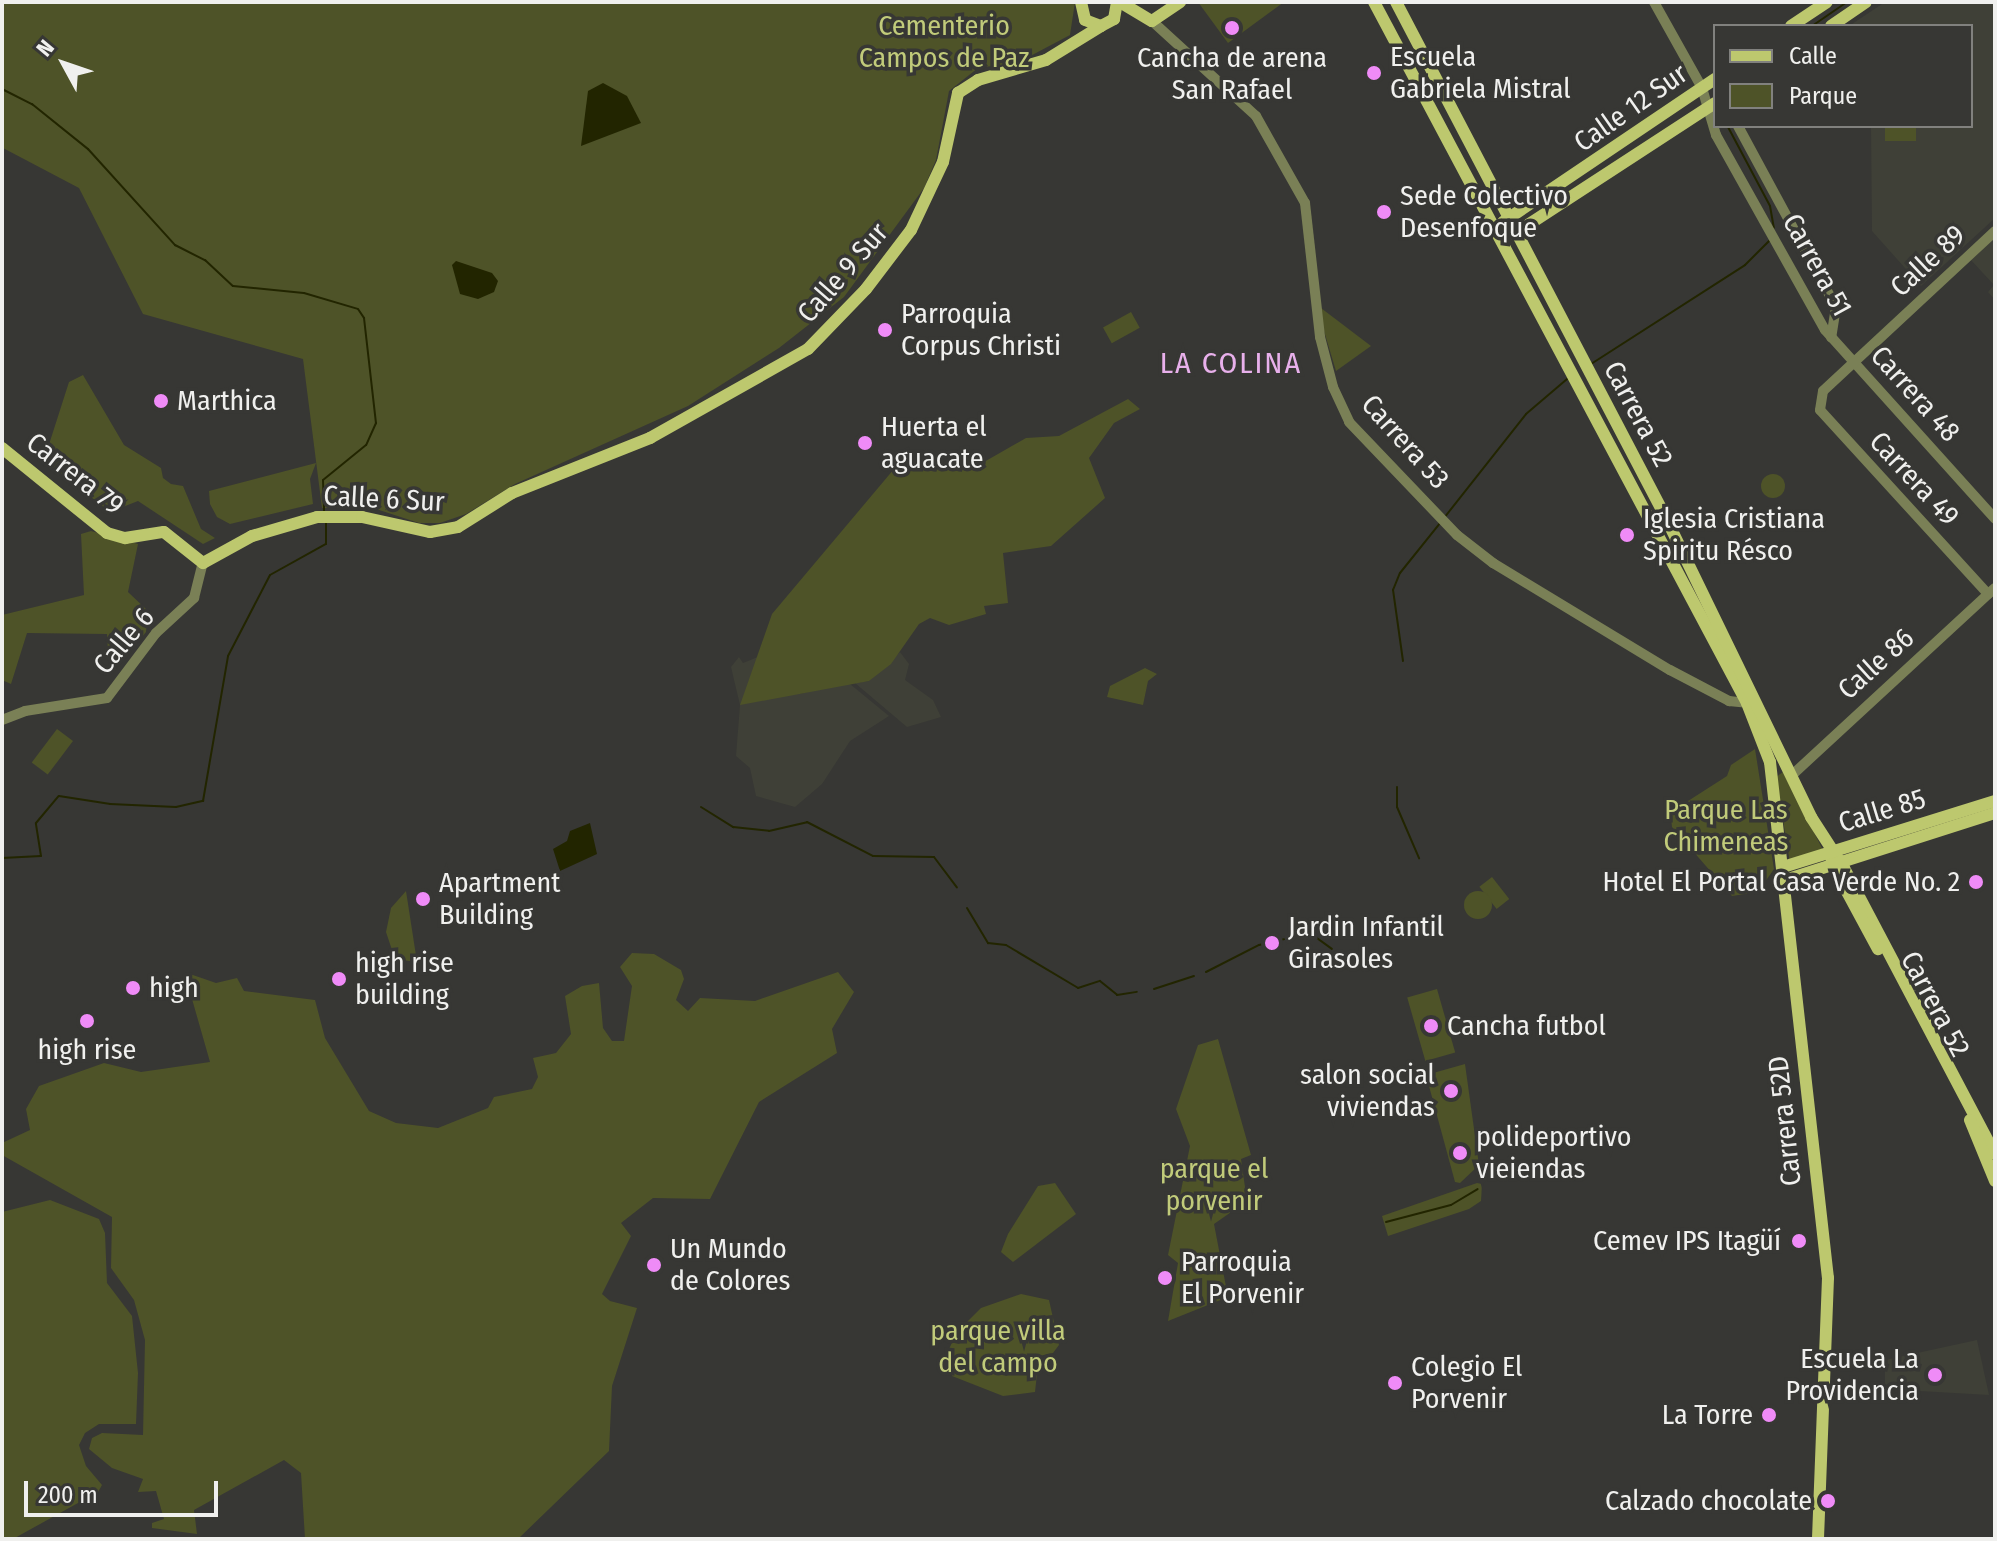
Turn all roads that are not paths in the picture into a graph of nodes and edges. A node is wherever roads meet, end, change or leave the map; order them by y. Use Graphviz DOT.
graph roads {
  1 [pos="1081,2"];
  2 [pos="1118,2"];
  3 [pos="1180,2"];
  4 [pos="1374,2"];
  5 [pos="1396,2"];
  6 [pos="1654,2"];
  7 [pos="1827,2"];
  8 [pos="1866,2"];
  9 [pos="1136,14"];
  10 [pos="1083,17"];
  11 [pos="1114,19"];
  12 [pos="1152,21"];
  13 [pos="1794,24"];
  14 [pos="1834,24"];
  15 [pos="1101,26"];
  16 [pos="1081,38"];
  17 [pos="1713,80"];
  18 [pos="1702,88"];
  19 [pos="1713,104"];
  20 [pos="1715,128"];
  21 [pos="1739,128"];
  22 [pos="1506,219"];
  23 [pos="1494,228"];
  24 [pos="1995,231"];
  25 [pos="1514,234"];
  26 [pos="854,301"];
  27 [pos="866,310"];
  28 [pos="1831,338"];
  29 [pos="1854,366"];
  30 [pos="1823,391"];
  31 [pos="2,448"];
  32 [pos="474,518"];
  33 [pos="1995,519"];
  34 [pos="203,563"];
  35 [pos="1992,591"];
  36 [pos="1747,703"];
  37 [pos="2,720"];
  38 [pos="1791,776"];
  39 [pos="1995,801"];
  40 [pos="1995,813"];
  41 [pos="1835,859"];
  42 [pos="1784,873"];
  43 [pos="1995,1154"];
  44 [pos="1995,1181"];
  45 [pos="1818,1539"];
  1 -- 10 [label="main road"];
  2 -- 9 [label="main road, Carrera 53"];
  2 -- 11 [label="main road"];
  3 -- 12 [label="main road"];
  4 -- 23 [label="main road, Carrera 52"];
  5 -- 22 [label="main road, Carrera 52"];
  6 -- 18 [label="street, Carrera 51"];
  7 -- 13 [label="main road"];
  8 -- 14 [label="main road"];
  9 -- 11 [label="main road"];
  9 -- 12 [label="main road, Carrera 53"];
  10 -- 15 [label="main road"];
  10 -- 16 [label="main road"];
  11 -- 15 [label="main road, Calle 9 Sur"];
  12 -- 36 [label="street, Carrera 53"];
  15 -- 16 [label="main road, Calle 9 Sur"];
  16 -- 26 [label="main road, Calle 9 Sur"];
  17 -- 18 [label="main road, Calle 12 Sur"];
  18 -- 19 [label="street, Carrera 51"];
  18 -- 22 [label="main road, Calle 12 Sur"];
  19 -- 25 [label="main road, Calle 12 Sur"];
  20 -- 28 [label="street, Carrera 51"];
  21 -- 28 [label="street, Carrera 51"];
  22 -- 23 [label="main road, Calle 12 Sur"];
  22 -- 25 [label="main road, Carrera 52"];
  23 -- 36 [label="main road, Carrera 52"];
  24 -- 29 [label="street, Calle 89"];
  25 -- 38 [label="main road, Carrera 52"];
  26 -- 27 [label="main road"];
  26 -- 32 [label="main road, Calle 9 Sur"];
  28 -- 29 [label="street, Carrera 48"];
  29 -- 30 [label="street, Calle 89"];
  29 -- 33 [label="street, Carrera 48"];
  30 -- 35 [label="street, Carrera 49"];
  31 -- 34 [label="main road, Carrera 79"];
  32 -- 34 [label="main road, Calle 6 Sur"];
  34 -- 37 [label="street, Calle 6"];
  35 -- 38 [label="street, Calle 86"];
  36 -- 42 [label="main road, Carrera 52D"];
  38 -- 41 [label="main road, Carrera 52"];
  39 -- 41 [label="main road, Calle 85"];
  40 -- 41 [label="main road, Calle 85"];
  41 -- 42 [label="main road, Calle 85"];
  41 -- 43 [label="main road, Carrera 52"];
  41 -- 44 [label="main road, Carrera 52"];
  42 -- 45 [label="main road, Carrera 52D"];
}
